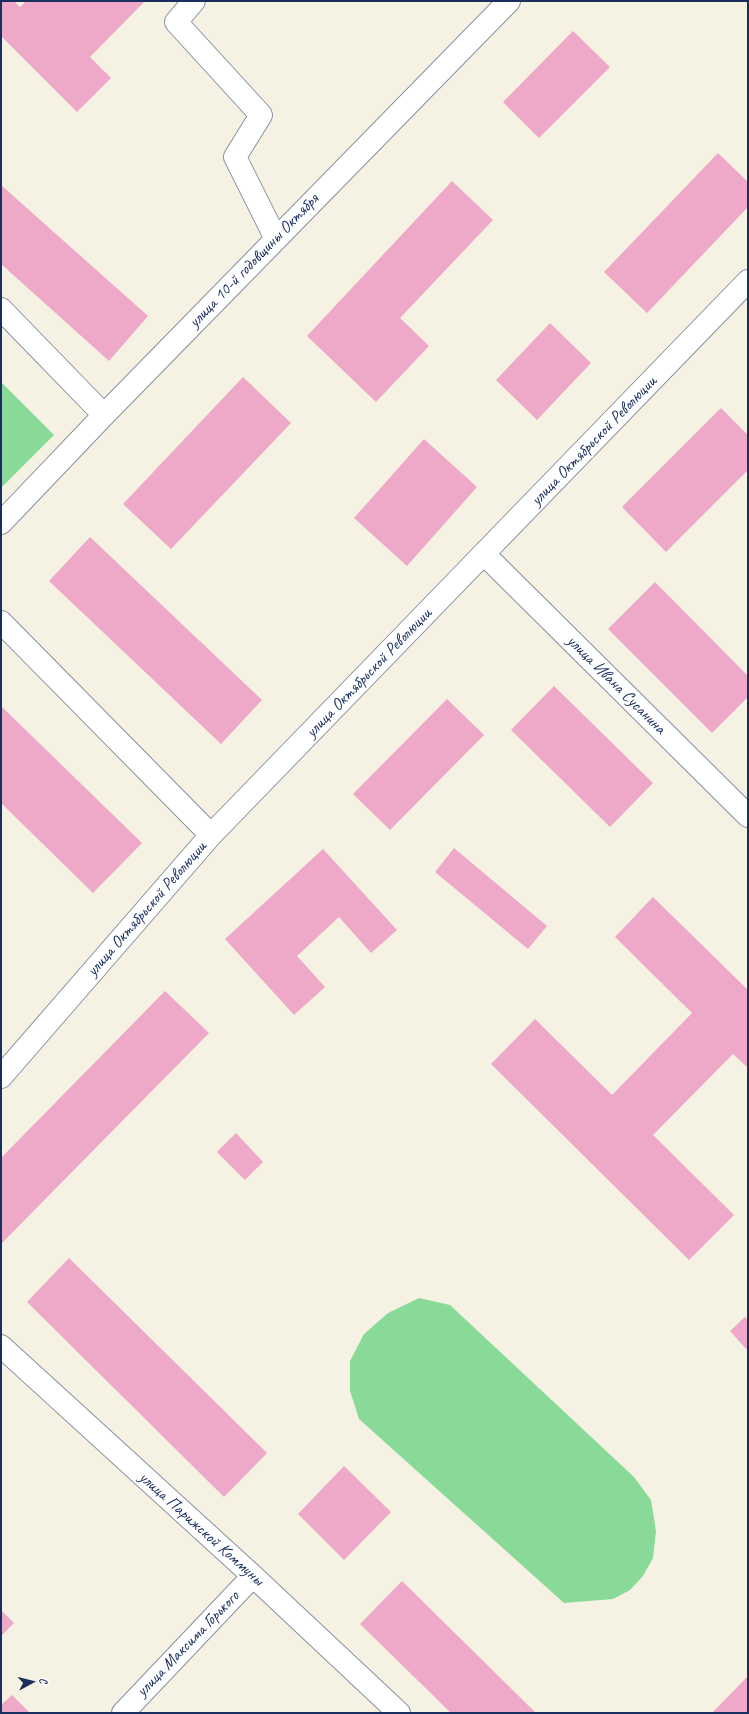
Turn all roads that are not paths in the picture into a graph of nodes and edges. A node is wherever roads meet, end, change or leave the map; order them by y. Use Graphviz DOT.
graph roads {
  1 [pos="194,1"];
  2 [pos="509,1"];
  3 [pos="276,239"];
  4 [pos="748,281"];
  5 [pos="1,309"];
  6 [pos="104,415"];
  7 [pos="1,523"];
  8 [pos="484,554"];
  9 [pos="1,622"];
  10 [pos="748,816"];
  11 [pos="212,835"];
  12 [pos="1,1076"];
  13 [pos="1,1346"];
  14 [pos="253,1576"];
  15 [pos="123,1713"];
  16 [pos="399,1713"];
  1 -- 3 [label="street"];
  2 -- 3 [label="street, улица 10-й годовщины Октября"];
  3 -- 6 [label="street, улица 10-й годовщины Октября"];
  4 -- 8 [label="street, улица Октябрьской Революции"];
  5 -- 6 [label="street"];
  6 -- 7 [label="street, улица 10-й годовщины Октября"];
  8 -- 10 [label="street, улица Ивана Сусанина"];
  8 -- 11 [label="street, улица Октябрьской Революции"];
  9 -- 11 [label="street"];
  11 -- 12 [label="street, улица Октябрьской Революции"];
  13 -- 14 [label="street, улица Парижской Коммуны"];
  14 -- 15 [label="street, улица Максима Горького"];
  14 -- 16 [label="street, улица Парижской Коммуны"];
}
